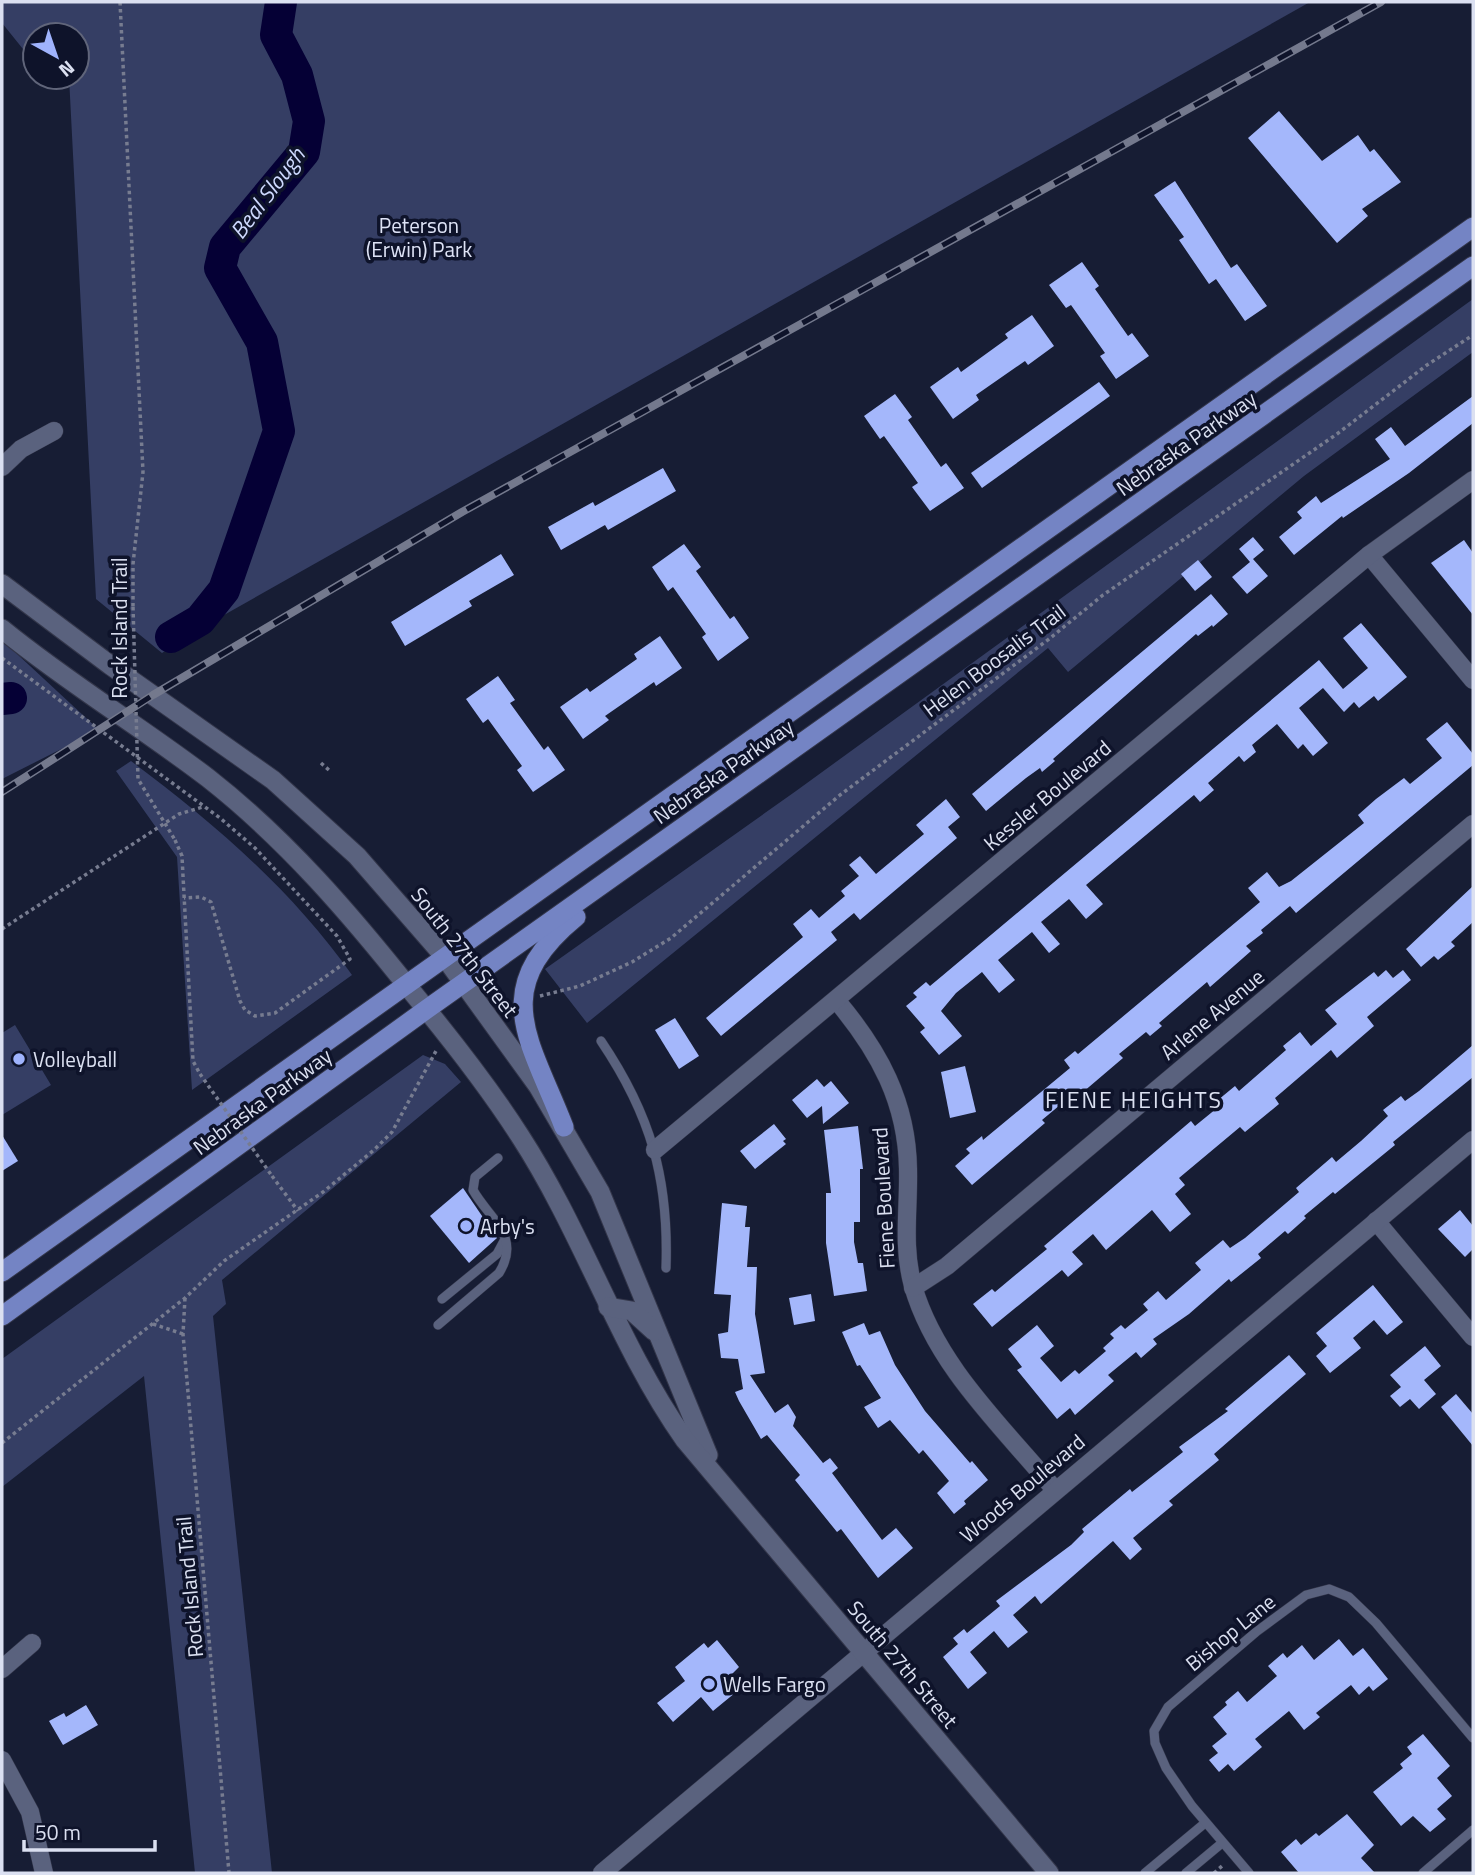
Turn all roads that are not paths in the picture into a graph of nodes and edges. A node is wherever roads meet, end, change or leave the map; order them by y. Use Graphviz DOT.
graph roads {
  1 [pos="1473,227"];
  2 [pos="1473,267"];
  3 [pos="54,431"];
  4 [pos="2,467"];
  5 [pos="1473,480"];
  6 [pos="1369,555"];
  7 [pos="2,584"];
  8 [pos="2,629"];
  9 [pos="1473,680"];
  10 [pos="699,816"];
  11 [pos="1473,824"];
  12 [pos="444,956"];
  13 [pos="406,984"];
  14 [pos="464,984"];
  15 [pos="837,1001"];
  16 [pos="427,1009"];
  17 [pos="601,1041"];
  18 [pos="564,1127"];
  19 [pos="1473,1139"];
  20 [pos="655,1150"];
  21 [pos="498,1158"];
  22 [pos="1376,1221"];
  23 [pos="506,1237"];
  24 [pos="666,1268"];
  25 [pos="2,1272"];
  26 [pos="914,1288"];
  27 [pos="442,1299"];
  28 [pos="608,1307"];
  29 [pos="2,1316"];
  30 [pos="438,1325"];
  31 [pos="660,1337"];
  32 [pos="1473,1337"];
  33 [pos="723,1484"];
  34 [pos="1055,1490"];
  35 [pos="32,1643"];
  36 [pos="863,1652"];
  37 [pos="2,1670"];
  38 [pos="1473,1738"];
  39 [pos="2,1760"];
  40 [pos="1205,1823"];
  41 [pos="1473,1830"];
  42 [pos="1222,1843"];
  43 [pos="44,1873"];
  44 [pos="602,1873"];
  45 [pos="1049,1873"];
  46 [pos="1146,1873"];
  47 [pos="1186,1873"];
  48 [pos="1249,1873"];
  49 [pos="1423,1873"];
  1 -- 12 [label="main road, Nebraska Parkway"];
  2 -- 10 [label="main road, Nebraska Parkway"];
  3 -- 4 [label="street"];
  5 -- 6 [label="street, Kessler Boulevard"];
  6 -- 9 [label="street"];
  6 -- 15 [label="street, Kessler Boulevard"];
  7 -- 12 [label="main road, South 27th Street"];
  8 -- 13 [label="main road, South 27th Street"];
  10 -- 14 [label="main road, Nebraska Parkway"];
  10 -- 18 [label="main road"];
  11 -- 26 [label="street, Arlene Avenue"];
  12 -- 13 [label="main road, Nebraska Parkway"];
  12 -- 14 [label="main road, South 27th Street"];
  13 -- 16 [label="main road, South 27th Street"];
  13 -- 25 [label="main road, Nebraska Parkway"];
  14 -- 16 [label="main road, Nebraska Parkway"];
  14 -- 18 [label="main road, South 27th Street"];
  15 -- 20 [label="street, Kessler Boulevard"];
  15 -- 26 [label="street, Fiene Boulevard"];
  16 -- 28 [label="main road, South 27th Street"];
  16 -- 29 [label="main road, Nebraska Parkway"];
  17 -- 20 [label="lane"];
  18 -- 31 [label="main road, South 27th Street"];
  19 -- 22 [label="street, Woods Boulevard"];
  20 -- 24 [label="lane"];
  21 -- 23 [label="lane"];
  22 -- 32 [label="street"];
  22 -- 34 [label="street, Woods Boulevard"];
  23 -- 27 [label="lane"];
  23 -- 30 [label="lane"];
  26 -- 34 [label="street, Fiene Boulevard"];
  28 -- 31 [label="main road"];
  28 -- 33 [label="main road, South 27th Street"];
  31 -- 33 [label="main road, South 27th Street"];
  33 -- 36 [label="main road, South 27th Street"];
  34 -- 36 [label="street, Woods Boulevard"];
  35 -- 37 [label="street"];
  36 -- 44 [label="street, Woods Boulevard"];
  36 -- 45 [label="main road, South 27th Street"];
  38 -- 40 [label="lane, Bishop Lane"];
  39 -- 43 [label="street"];
  40 -- 42 [label="lane, Bishop Lane"];
  40 -- 46 [label="lane"];
  41 -- 49 [label="lane"];
  42 -- 47 [label="lane"];
  42 -- 48 [label="lane, Bishop Lane"];
}
